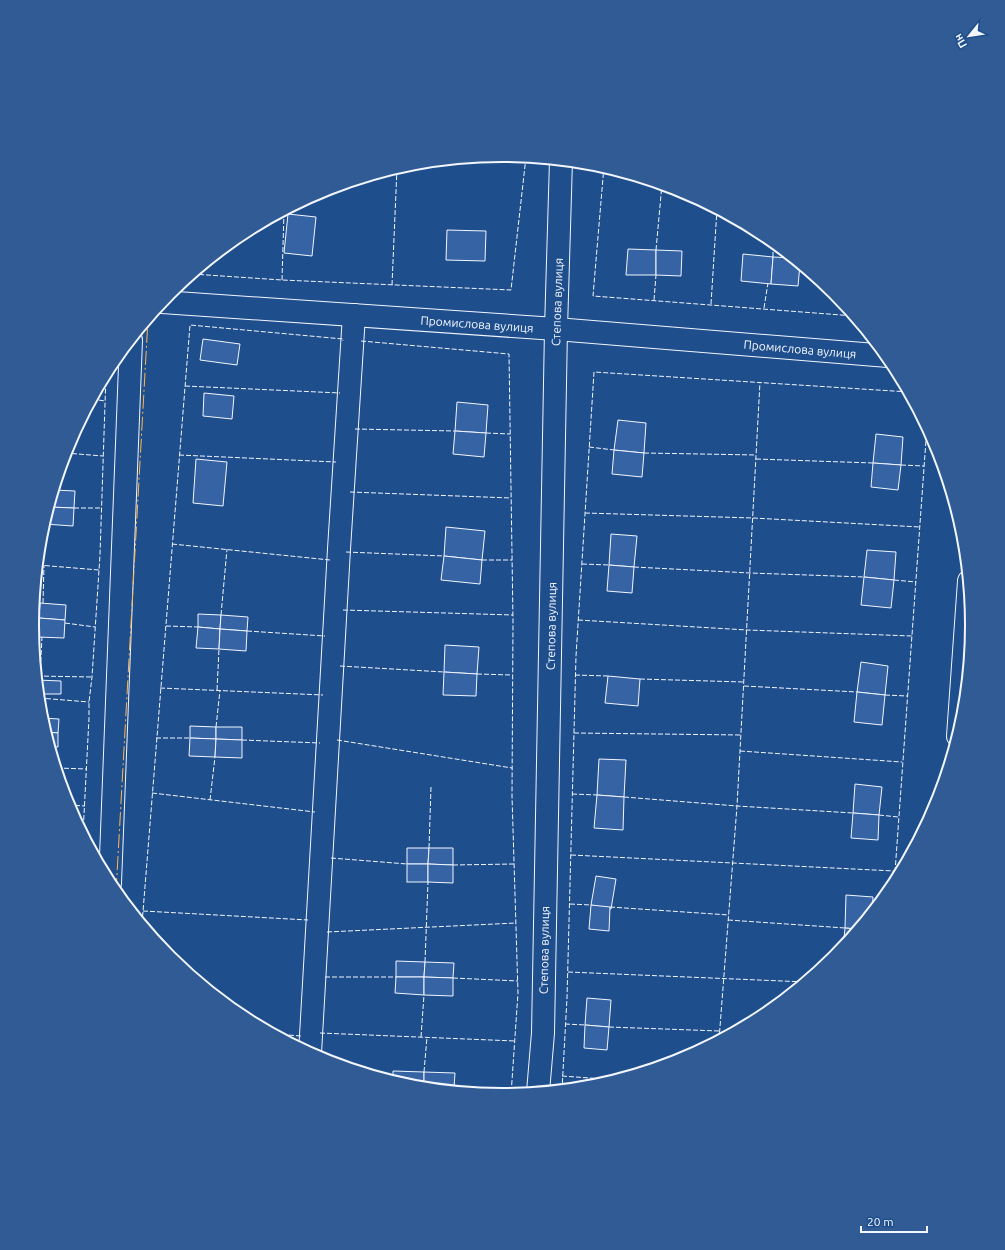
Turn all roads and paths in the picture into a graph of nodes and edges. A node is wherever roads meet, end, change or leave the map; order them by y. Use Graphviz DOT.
graph roads {
  1 [pos="562,165"];
  2 [pos="170,303"];
  3 [pos="354,315"];
  4 [pos="556,329"];
  5 [pos="131,349"];
  6 [pos="879,355"];
  7 [pos="966,624"];
  8 [pos="961,689"];
  9 [pos="110,872"];
  10 [pos="310,1047"];
  11 [pos="538,1087"];
  1 -- 4 [label="street, Степова вулиця"];
  2 -- 3 [label="street, Промислова вулиця"];
  3 -- 4 [label="street, Промислова вулиця"];
  3 -- 10 [label="street"];
  4 -- 6 [label="street, Промислова вулиця"];
  4 -- 11 [label="street, Степова вулиця"];
  5 -- 9 [label="street"];
  7 -- 8 [label="street"];
}
